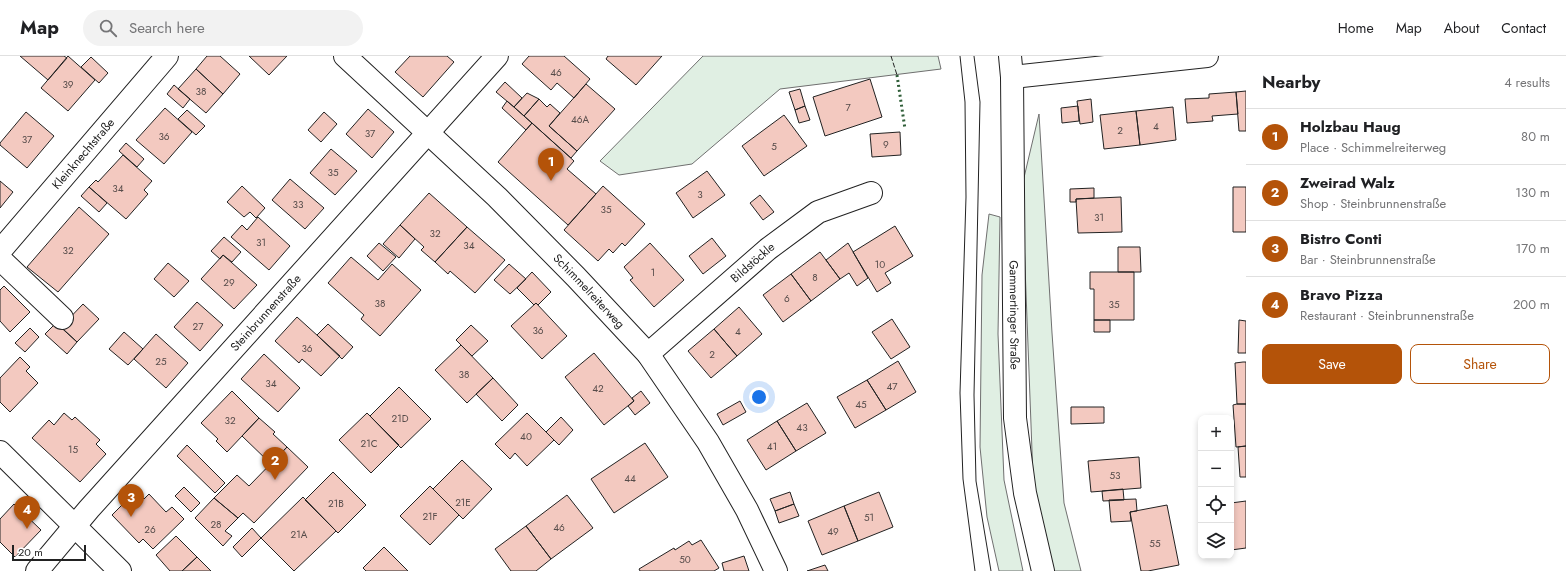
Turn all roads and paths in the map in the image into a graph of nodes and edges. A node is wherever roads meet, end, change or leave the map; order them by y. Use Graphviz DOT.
graph roads {
  1 [pos="167,56"];
  2 [pos="345,56"];
  3 [pos="497,56"];
  4 [pos="1194,57"];
  5 [pos="1011,66"];
  6 [pos="428,133"];
  7 [pos="871,193"];
  8 [pos="0,251"];
  9 [pos="0,259"];
  10 [pos="62,318"];
  11 [pos="648,354"];
  12 [pos="0,452"];
  13 [pos="76,526"];
  14 [pos="37,571"];
  15 [pos="120,571"];
  16 [pos="776,571"];
  17 [pos="1043,571"];
  1 -- 8 [label="street, Kleinknechtstraße"];
  2 -- 6 [label="street, Schimmelreiterweg"];
  3 -- 6 [label="street, Steinbrunnenstraße"];
  4 -- 5 [label="street"];
  5 -- 17 [label="street, Gammertinger Straße"];
  6 -- 11 [label="street, Schimmelreiterweg"];
  6 -- 13 [label="street, Steinbrunnenstraße"];
  7 -- 11 [label="street, Bildstöckle"];
  9 -- 10 [label="street"];
  11 -- 16 [label="street, Schimmelreiterweg"];
  12 -- 13 [label="street"];
  13 -- 14 [label="street, Steinbrunnenstraße"];
  13 -- 15 [label="street"];
}
